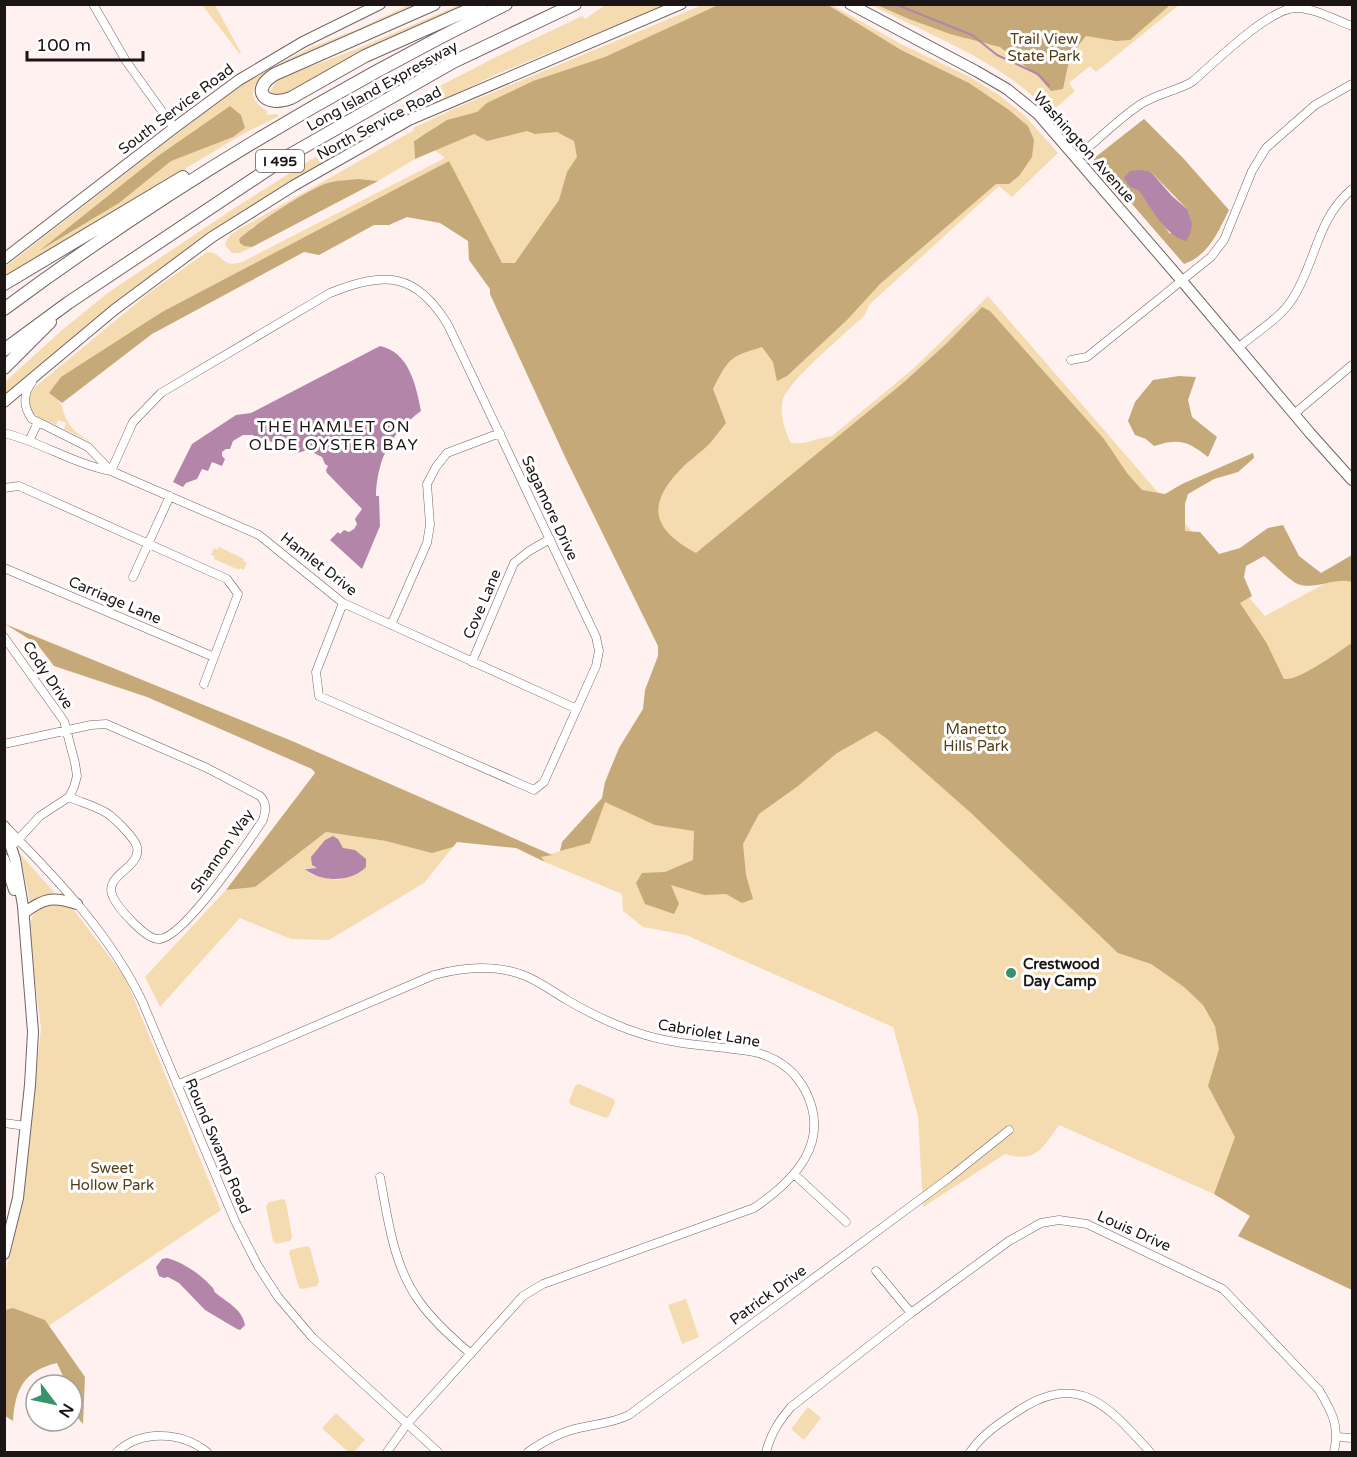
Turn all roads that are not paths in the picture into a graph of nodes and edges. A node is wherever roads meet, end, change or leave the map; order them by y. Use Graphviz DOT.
graph roads {
  1 [pos="93,4"];
  2 [pos="380,4"];
  3 [pos="434,4"];
  4 [pos="482,4"];
  5 [pos="506,4"];
  6 [pos="575,4"];
  7 [pos="681,4"];
  8 [pos="850,4"];
  9 [pos="1353,26"];
  10 [pos="1353,84"];
  11 [pos="174,128"];
  12 [pos="277,128"];
  13 [pos="1076,158"];
  14 [pos="1353,189"];
  15 [pos="4,259"];
  16 [pos="1182,281"];
  17 [pos="4,284"];
  18 [pos="68,303"];
  19 [pos="4,309"];
  20 [pos="1238,348"];
  21 [pos="4,350"];
  22 [pos="1071,360"];
  23 [pos="1353,365"];
  24 [pos="4,368"];
  25 [pos="37,375"];
  26 [pos="4,402"];
  27 [pos="1294,414"];
  28 [pos="38,422"];
  29 [pos="4,433"];
  30 [pos="500,433"];
  31 [pos="30,440"];
  32 [pos="111,471"];
  33 [pos="1353,480"];
  34 [pos="4,488"];
  35 [pos="170,496"];
  36 [pos="550,539"];
  37 [pos="149,544"];
  38 [pos="4,568"];
  39 [pos="133,577"];
  40 [pos="343,603"];
  41 [pos="391,625"];
  42 [pos="4,637"];
  43 [pos="214,657"];
  44 [pos="472,662"];
  45 [pos="204,684"];
  46 [pos="577,709"];
  47 [pos="67,731"];
  48 [pos="4,744"];
  49 [pos="69,797"];
  50 [pos="4,826"];
  51 [pos="15,843"];
  52 [pos="5,860"];
  53 [pos="77,904"];
  54 [pos="24,914"];
  55 [pos="25,944"];
  56 [pos="177,1085"];
  57 [pos="4,1123"];
  58 [pos="26,1126"];
  59 [pos="1009,1130"];
  60 [pos="794,1174"];
  61 [pos="380,1177"];
  62 [pos="846,1222"];
  63 [pos="4,1254"];
  64 [pos="876,1271"];
  65 [pos="911,1313"];
  66 [pos="471,1354"];
  67 [pos="407,1424"];
  68 [pos="1337,1437"];
  69 [pos="1353,1438"];
  70 [pos="117,1452"];
  71 [pos="207,1452"];
  72 [pos="387,1452"];
  73 [pos="438,1452"];
  74 [pos="528,1452"];
  75 [pos="766,1452"];
  76 [pos="970,1452"];
  77 [pos="1150,1452"];
  78 [pos="1334,1452"];
  1 -- 11 [label="street"];
  2 -- 11 [label="main road, South Service Road"];
  3 -- 4 [label="highway"];
  5 -- 12 [label="highway, Long Island Expressway / I 495"];
  6 -- 18 [label="highway, Long Island Expressway / I 495"];
  7 -- 25 [label="main road, North Service Road"];
  8 -- 13 [label="main road, Washington Avenue"];
  9 -- 13 [label="street"];
  10 -- 16 [label="street"];
  11 -- 15 [label="main road, South Service Road"];
  12 -- 17 [label="highway"];
  12 -- 19 [label="highway, Long Island Expressway / I 495"];
  13 -- 16 [label="main road, Washington Avenue"];
  14 -- 20 [label="street"];
  16 -- 20 [label="main road, Washington Avenue"];
  16 -- 22 [label="street"];
  18 -- 21 [label="highway, Long Island Expressway / I 495"];
  18 -- 24 [label="highway"];
  20 -- 27 [label="main road, Washington Avenue"];
  23 -- 27 [label="street"];
  25 -- 26 [label="main road, North Service Road"];
  25 -- 28 [label="street"];
  27 -- 33 [label="main road, Washington Avenue"];
  28 -- 31 [label="street"];
  28 -- 32 [label="street, Hamlet Drive"];
  29 -- 31 [label="street, Hamlet Drive"];
  30 -- 32 [label="street, Sagamore Drive"];
  30 -- 36 [label="street, Sagamore Drive"];
  30 -- 41 [label="street"];
  31 -- 32 [label="street, Hamlet Drive"];
  32 -- 35 [label="street, Hamlet Drive"];
  34 -- 37 [label="street"];
  35 -- 37 [label="street, Carriage Lane"];
  35 -- 40 [label="street, Hamlet Drive"];
  36 -- 44 [label="street, Cove Lane"];
  36 -- 46 [label="street, Sagamore Drive"];
  37 -- 39 [label="street, Carriage Lane"];
  37 -- 43 [label="street"];
  38 -- 43 [label="street, Carriage Lane"];
  40 -- 41 [label="street, Hamlet Drive"];
  40 -- 46 [label="street, Sagamore Drive"];
  41 -- 44 [label="street, Hamlet Drive"];
  42 -- 47 [label="street, Cody Drive"];
  43 -- 45 [label="street"];
  44 -- 46 [label="street, Hamlet Drive"];
  47 -- 48 [label="street, Cody Drive"];
  47 -- 49 [label="street, Cody Drive"];
  47 -- 49 [label="street, Shannon Way"];
  49 -- 51 [label="street"];
  50 -- 51 [label="main road"];
  51 -- 52 [label="street"];
  51 -- 53 [label="street, Round Swamp Road"];
  51 -- 54 [label="main road"];
  52 -- 55 [label="main road"];
  53 -- 54 [label="main road"];
  53 -- 56 [label="street, Round Swamp Road"];
  54 -- 55 [label="main road"];
  55 -- 58 [label="main road"];
  56 -- 60 [label="street, Cabriolet Lane"];
  56 -- 67 [label="street, Round Swamp Road"];
  57 -- 58 [label="street"];
  58 -- 63 [label="main road"];
  59 -- 74 [label="street, Patrick Drive"];
  60 -- 62 [label="street"];
  60 -- 66 [label="street, Cabriolet Lane"];
  61 -- 66 [label="street"];
  64 -- 65 [label="street"];
  65 -- 68 [label="street, Louis Drive"];
  65 -- 75 [label="street, Louis Drive"];
  66 -- 67 [label="street, Cabriolet Lane"];
  67 -- 72 [label="street, Cabriolet Lane"];
  67 -- 73 [label="street, Round Swamp Road"];
  68 -- 69 [label="street"];
  68 -- 78 [label="street, Louis Drive"];
  70 -- 71 [label="street"];
  76 -- 77 [label="street"];
}
